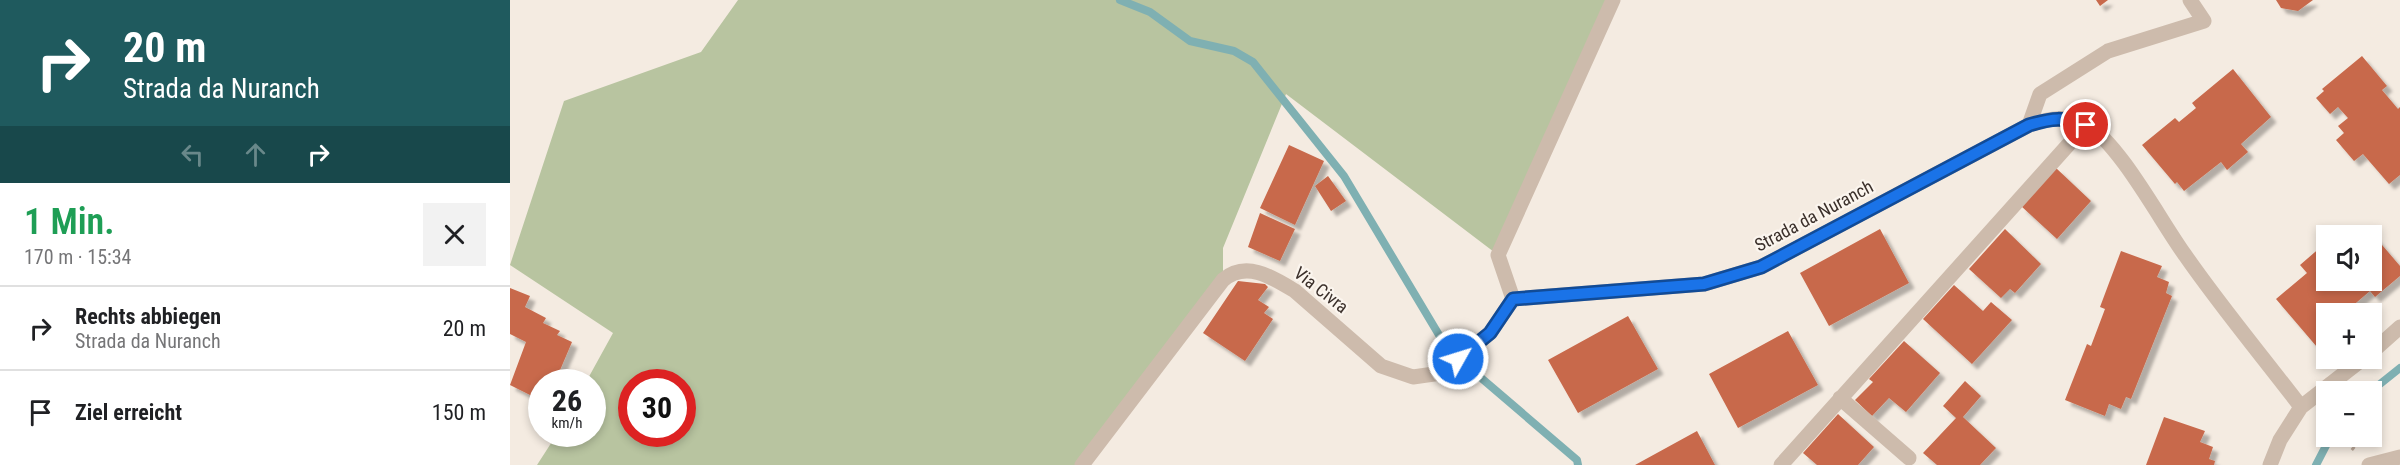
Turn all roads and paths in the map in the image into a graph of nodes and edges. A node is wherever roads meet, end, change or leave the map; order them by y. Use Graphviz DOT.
graph roads {
  1 [pos="1613,0"];
  2 [pos="2190,0"];
  3 [pos="2029,125"];
  4 [pos="2086,125"];
  5 [pos="1513,299"];
  6 [pos="2400,327"];
  7 [pos="2382,343"];
  8 [pos="2351,369"];
  9 [pos="1840,398"];
  10 [pos="2301,407"];
  11 [pos="1909,458"];
  12 [pos="2400,458"];
  13 [pos="1082,465"];
  14 [pos="1781,465"];
  15 [pos="2270,465"];
  16 [pos="2369,465"];
  1 -- 5 [label="street"];
  2 -- 3 [label="street"];
  3 -- 4 [label="street, Strada da Nuranch"];
  3 -- 5 [label="street, Strada da Nuranch"];
  4 -- 9 [label="street"];
  4 -- 10 [label="street"];
  5 -- 13 [label="street, Via Civra"];
  6 -- 7 [label="street"];
  8 -- 10 [label="street"];
  9 -- 11 [label="street"];
  9 -- 14 [label="street"];
  10 -- 15 [label="street"];
  12 -- 16 [label="street"];
}
